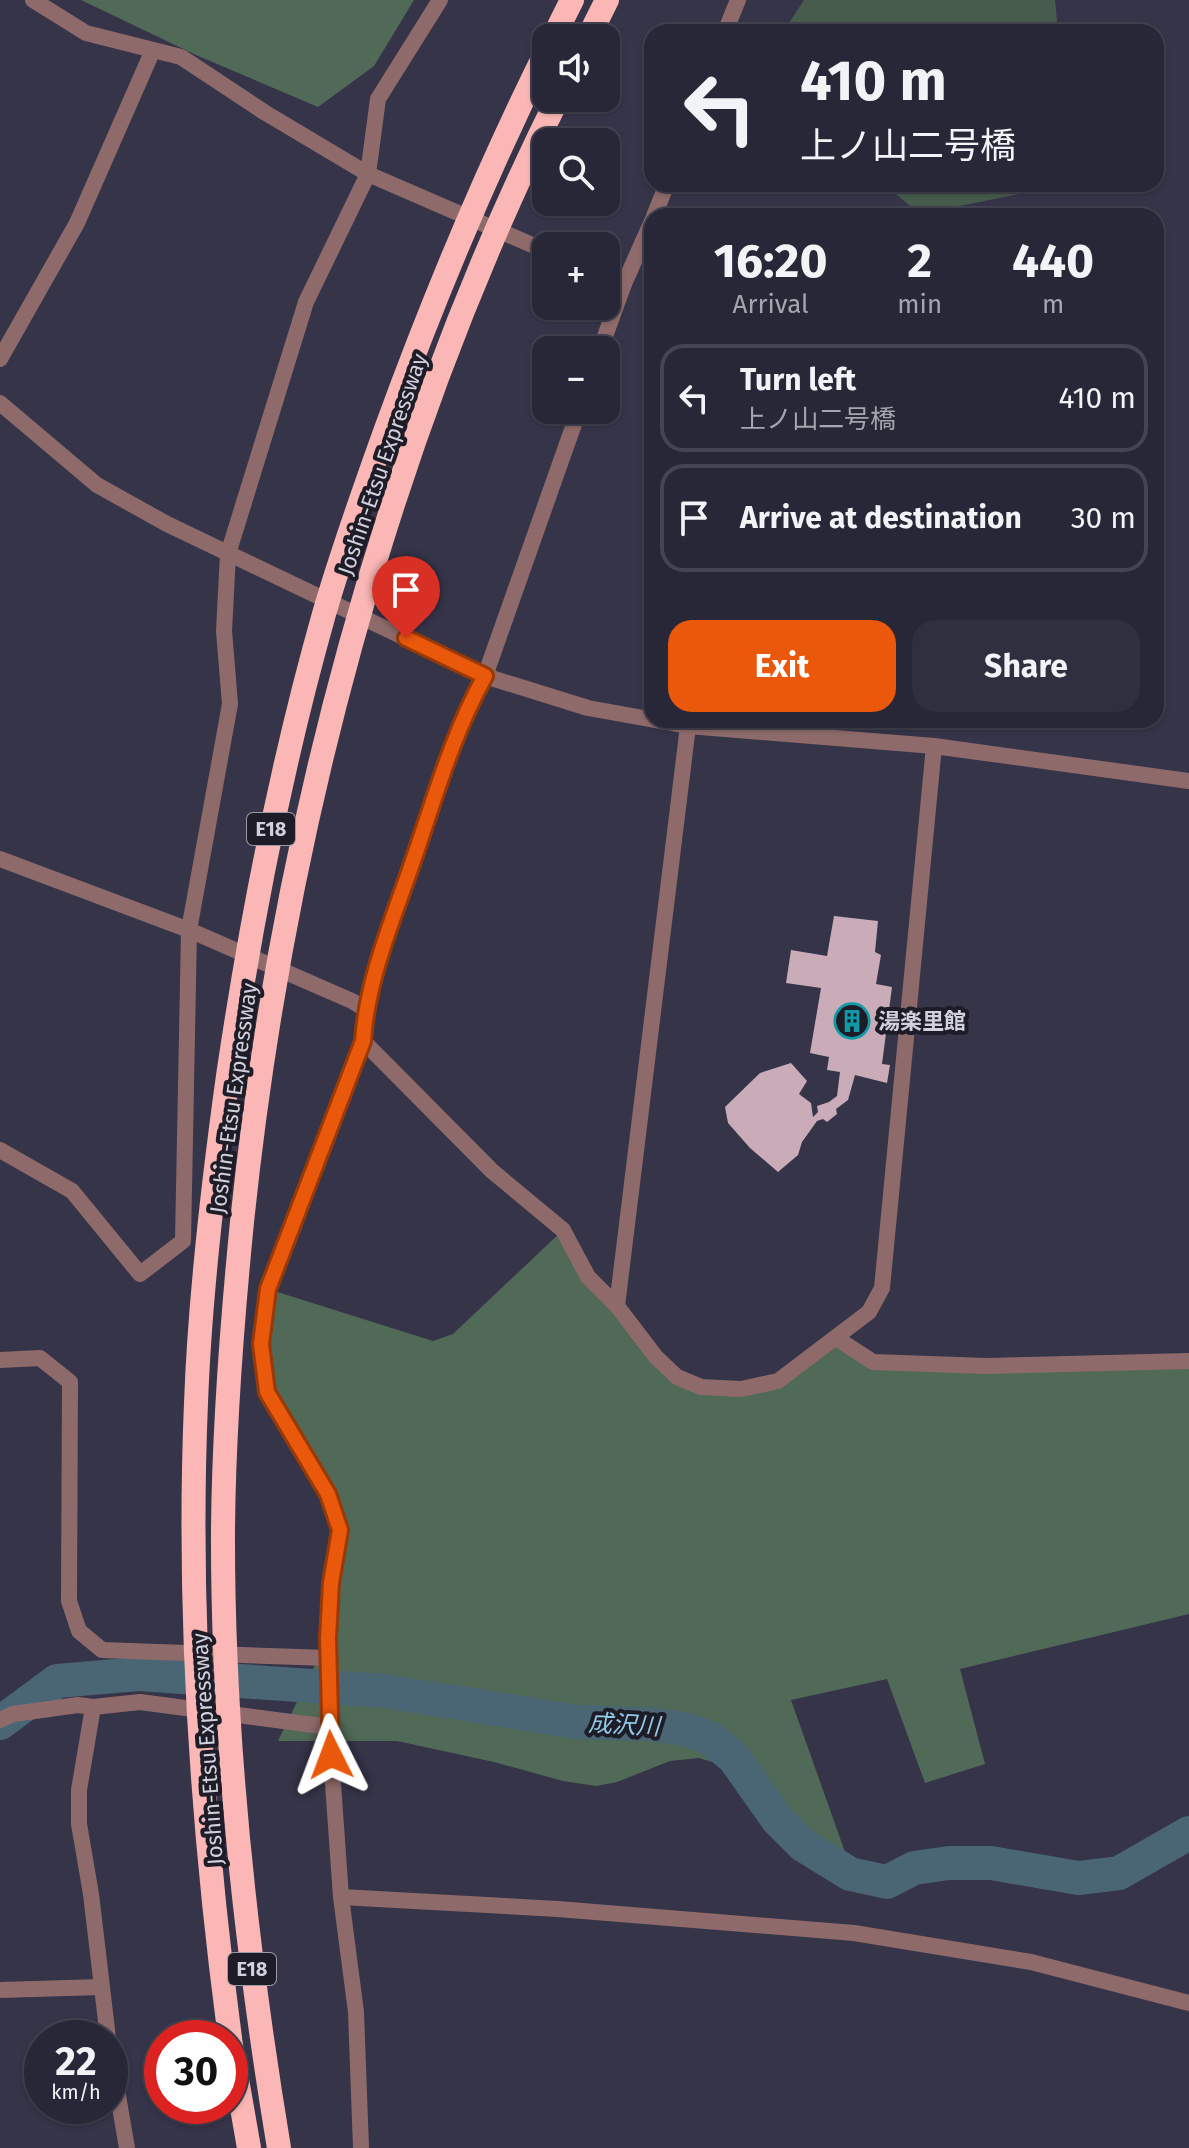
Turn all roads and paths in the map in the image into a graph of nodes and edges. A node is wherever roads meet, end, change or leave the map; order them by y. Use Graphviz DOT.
graph roads {
  1 [pos="33,0"];
  2 [pos="440,0"];
  3 [pos="572,0"];
  4 [pos="607,0"];
  5 [pos="738,0"];
  6 [pos="560,24"];
  7 [pos="595,24"];
  8 [pos="728,24"];
  9 [pos="153,50"];
  10 [pos="532,82"];
  11 [pos="552,112"];
  12 [pos="374,176"];
  13 [pos="644,232"];
  14 [pos="532,245"];
  15 [pos="620,270"];
  16 [pos="0,359"];
  17 [pos="0,403"];
  18 [pos="574,424"];
  19 [pos="228,554"];
  20 [pos="485,676"];
  21 [pos="644,718"];
  22 [pos="688,728"];
  23 [pos="713,728"];
  24 [pos="934,746"];
  25 [pos="1189,781"];
  26 [pos="0,859"];
  27 [pos="189,930"];
  28 [pos="359,1005"];
  29 [pos="363,1041"];
  30 [pos="0,1150"];
  31 [pos="617,1306"];
  32 [pos="836,1338"];
  33 [pos="0,1360"];
  34 [pos="1189,1361"];
  35 [pos="328,1658"];
  36 [pos="93,1707"];
  37 [pos="0,1720"];
  38 [pos="329,1727"];
  39 [pos="341,1897"];
  40 [pos="101,1987"];
  41 [pos="0,1990"];
  42 [pos="1189,2003"];
  43 [pos="106,2020"];
  44 [pos="228,2020"];
  45 [pos="123,2124"];
  46 [pos="245,2124"];
  47 [pos="127,2148"];
  48 [pos="249,2148"];
  49 [pos="279,2148"];
  50 [pos="361,2148"];
  1 -- 9 [label="street"];
  2 -- 12 [label="street"];
  3 -- 6 [label="highway"];
  4 -- 7 [label="highway"];
  5 -- 8 [label="street"];
  9 -- 12 [label="street"];
  9 -- 16 [label="street"];
  10 -- 44 [label="highway, Joshin-Etsu Expressway / E18"];
  11 -- 49 [label="highway, Joshin-Etsu Expressway / E18"];
  12 -- 14 [label="street"];
  12 -- 19 [label="street"];
  13 -- 15 [label="street"];
  17 -- 19 [label="street"];
  18 -- 20 [label="street"];
  19 -- 20 [label="street"];
  19 -- 27 [label="street"];
  20 -- 21 [label="street"];
  20 -- 28 [label="street"];
  22 -- 31 [label="street"];
  23 -- 24 [label="street"];
  24 -- 25 [label="street"];
  24 -- 32 [label="street"];
  26 -- 27 [label="street"];
  27 -- 28 [label="street"];
  27 -- 30 [label="street"];
  28 -- 29 [label="street"];
  29 -- 31 [label="street"];
  29 -- 35 [label="street"];
  31 -- 32 [label="street"];
  32 -- 34 [label="street"];
  33 -- 35 [label="street"];
  35 -- 38 [label="street"];
  36 -- 37 [label="street"];
  36 -- 38 [label="street"];
  36 -- 40 [label="street"];
  38 -- 39 [label="street"];
  39 -- 42 [label="street"];
  39 -- 50 [label="street"];
  40 -- 41 [label="street"];
  40 -- 43 [label="street"];
  45 -- 47 [label="street"];
  46 -- 48 [label="highway, Joshin-Etsu Expressway / E18"];
}
